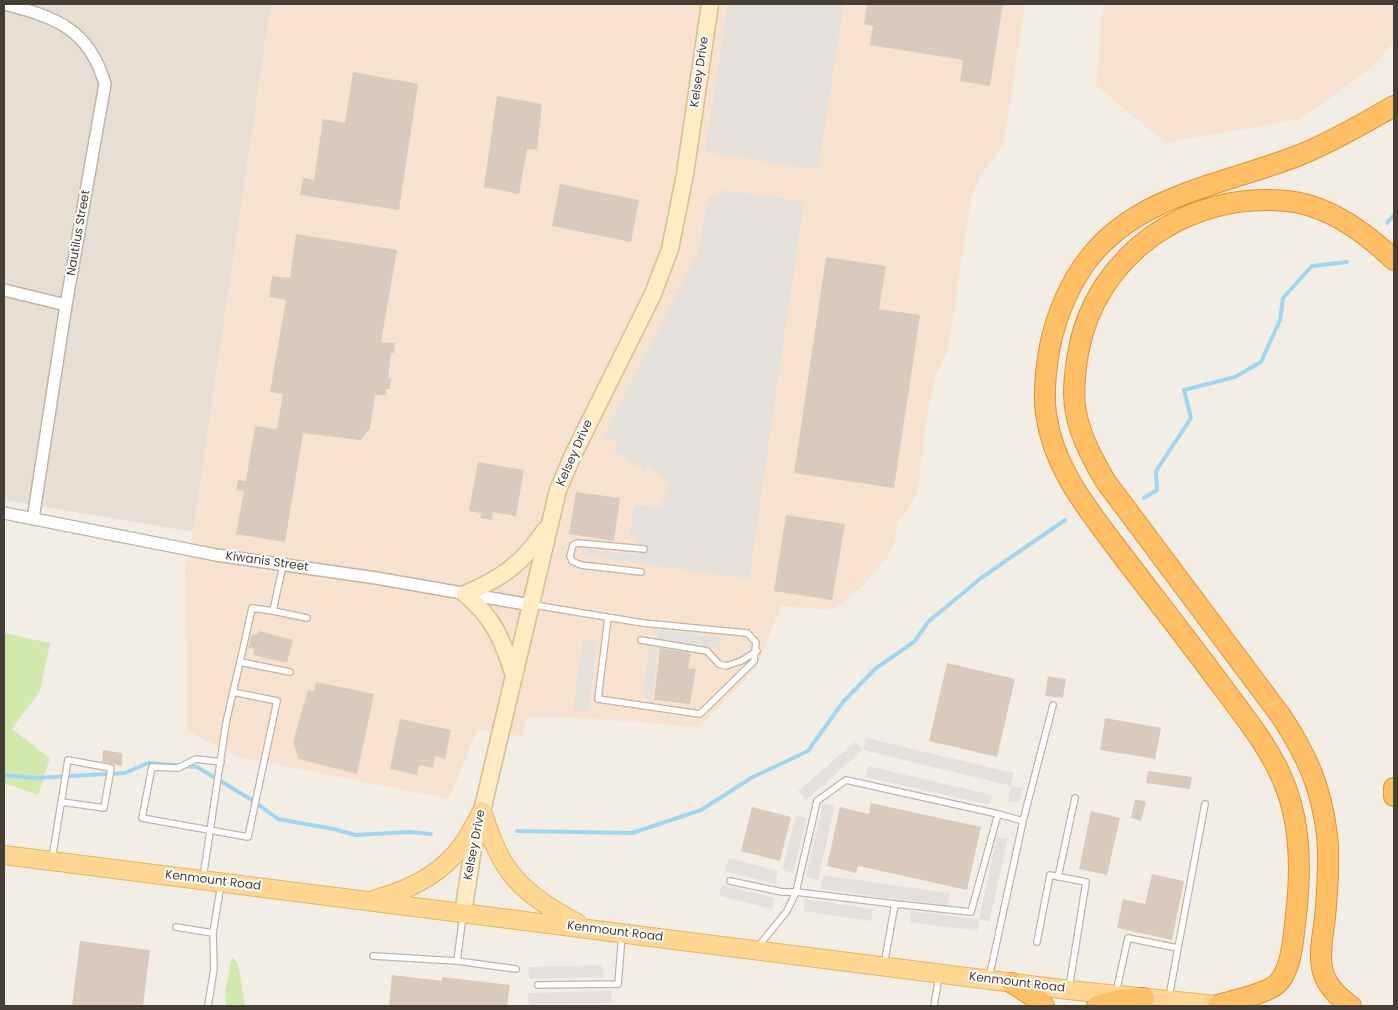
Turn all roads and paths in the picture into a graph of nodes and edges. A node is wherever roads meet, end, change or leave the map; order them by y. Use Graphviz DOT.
graph roads {
  1 [pos="4,4"];
  2 [pos="710,4"];
  3 [pos="1394,106"];
  4 [pos="1394,260"];
  5 [pos="4,290"];
  6 [pos="66,305"];
  7 [pos="4,513"];
  8 [pos="33,519"];
  9 [pos="549,524"];
  10 [pos="644,549"];
  11 [pos="283,565"];
  12 [pos="641,572"];
  13 [pos="465,594"];
  14 [pos="531,605"];
  15 [pos="273,611"];
  16 [pos="307,618"];
  17 [pos="608,618"];
  18 [pos="641,640"];
  19 [pos="757,651"];
  20 [pos="240,662"];
  21 [pos="290,672"];
  22 [pos="514,678"];
  23 [pos="233,692"];
  24 [pos="1053,705"];
  25 [pos="221,762"];
  26 [pos="1394,788"];
  27 [pos="1394,796"];
  28 [pos="1075,798"];
  29 [pos="62,802"];
  30 [pos="1205,804"];
  31 [pos="482,811"];
  32 [pos="998,814"];
  33 [pos="1023,821"];
  34 [pos="210,831"];
  35 [pos="4,855"];
  36 [pos="52,861"];
  37 [pos="1058,877"];
  38 [pos="203,880"];
  39 [pos="730,881"];
  40 [pos="222,882"];
  41 [pos="796,892"];
  42 [pos="369,901"];
  43 [pos="895,904"];
  44 [pos="463,913"];
  45 [pos="176,927"];
  46 [pos="586,928"];
  47 [pos="213,933"];
  48 [pos="622,933"];
  49 [pos="1037,942"];
  50 [pos="1178,948"];
  51 [pos="755,950"];
  52 [pos="372,956"];
  53 [pos="457,961"];
  54 [pos="883,967"];
  55 [pos="516,969"];
  56 [pos="940,974"];
  57 [pos="988,980"];
  58 [pos="1012,983"];
  59 [pos="538,985"];
  60 [pos="1069,990"];
  61 [pos="1115,995"];
  62 [pos="1144,998"];
  63 [pos="1169,1000"];
  64 [pos="208,1006"];
  65 [pos="934,1006"];
  66 [pos="1044,1006"];
  67 [pos="1097,1006"];
  68 [pos="1222,1006"];
  69 [pos="1351,1006"];
  1 -- 6 [label="street, Nautilus Street"];
  2 -- 9 [label="main road, Kelsey Drive"];
  3 -- 68 [label="highway"];
  4 -- 69 [label="highway"];
  5 -- 6 [label="street"];
  6 -- 8 [label="street, Nautilus Street"];
  7 -- 8 [label="street, Kiwanis Street"];
  8 -- 11 [label="street, Kiwanis Street"];
  9 -- 13 [label="main road"];
  9 -- 14 [label="main road, Kelsey Drive"];
  10 -- 12 [label="lane"];
  11 -- 13 [label="street, Kiwanis Street"];
  11 -- 15 [label="lane"];
  13 -- 14 [label="street, Kiwanis Street"];
  13 -- 22 [label="main road"];
  14 -- 17 [label="lane"];
  14 -- 22 [label="main road, Kelsey Drive"];
  15 -- 16 [label="lane"];
  15 -- 20 [label="lane"];
  17 -- 19 [label="lane"];
  17 -- 19 [label="lane"];
  18 -- 19 [label="lane"];
  20 -- 21 [label="lane"];
  20 -- 23 [label="lane"];
  22 -- 31 [label="main road, Kelsey Drive"];
  23 -- 25 [label="lane"];
  23 -- 34 [label="lane"];
  24 -- 33 [label="lane"];
  25 -- 34 [label="lane"];
  25 -- 34 [label="lane"];
  26 -- 27 [label="highway"];
  28 -- 37 [label="lane"];
  29 -- 29 [label="lane"];
  29 -- 36 [label="lane"];
  30 -- 50 [label="lane"];
  31 -- 42 [label="main road"];
  31 -- 44 [label="main road, Kelsey Drive"];
  31 -- 46 [label="main road"];
  32 -- 33 [label="lane"];
  32 -- 41 [label="lane"];
  32 -- 43 [label="lane"];
  33 -- 57 [label="lane"];
  34 -- 38 [label="lane"];
  35 -- 36 [label="main road, Kenmount Road"];
  36 -- 38 [label="main road, Kenmount Road"];
  37 -- 49 [label="lane"];
  37 -- 60 [label="lane"];
  38 -- 40 [label="main road, Kenmount Road"];
  39 -- 41 [label="lane"];
  40 -- 42 [label="main road, Kenmount Road"];
  40 -- 47 [label="lane"];
  41 -- 43 [label="lane"];
  41 -- 51 [label="lane"];
  42 -- 44 [label="main road, Kenmount Road"];
  43 -- 54 [label="lane"];
  44 -- 46 [label="main road, Kenmount Road"];
  44 -- 53 [label="lane"];
  45 -- 47 [label="lane"];
  46 -- 48 [label="main road, Kenmount Road"];
  47 -- 64 [label="lane"];
  48 -- 51 [label="main road, Kenmount Road"];
  48 -- 59 [label="lane"];
  50 -- 61 [label="lane"];
  50 -- 63 [label="lane"];
  51 -- 54 [label="main road, Kenmount Road"];
  52 -- 53 [label="lane"];
  53 -- 55 [label="lane"];
  54 -- 56 [label="main road, Kenmount Road"];
  56 -- 57 [label="main road, Kenmount Road"];
  56 -- 65 [label="lane"];
  57 -- 58 [label="main road, Kenmount Road"];
  58 -- 60 [label="main road, Kenmount Road"];
  58 -- 66 [label="highway"];
  60 -- 61 [label="main road, Kenmount Road"];
  61 -- 62 [label="main road, Kenmount Road"];
  62 -- 63 [label="main road, Kenmount Road"];
  62 -- 67 [label="highway"];
  63 -- 68 [label="main road, Kenmount Road"];
}
